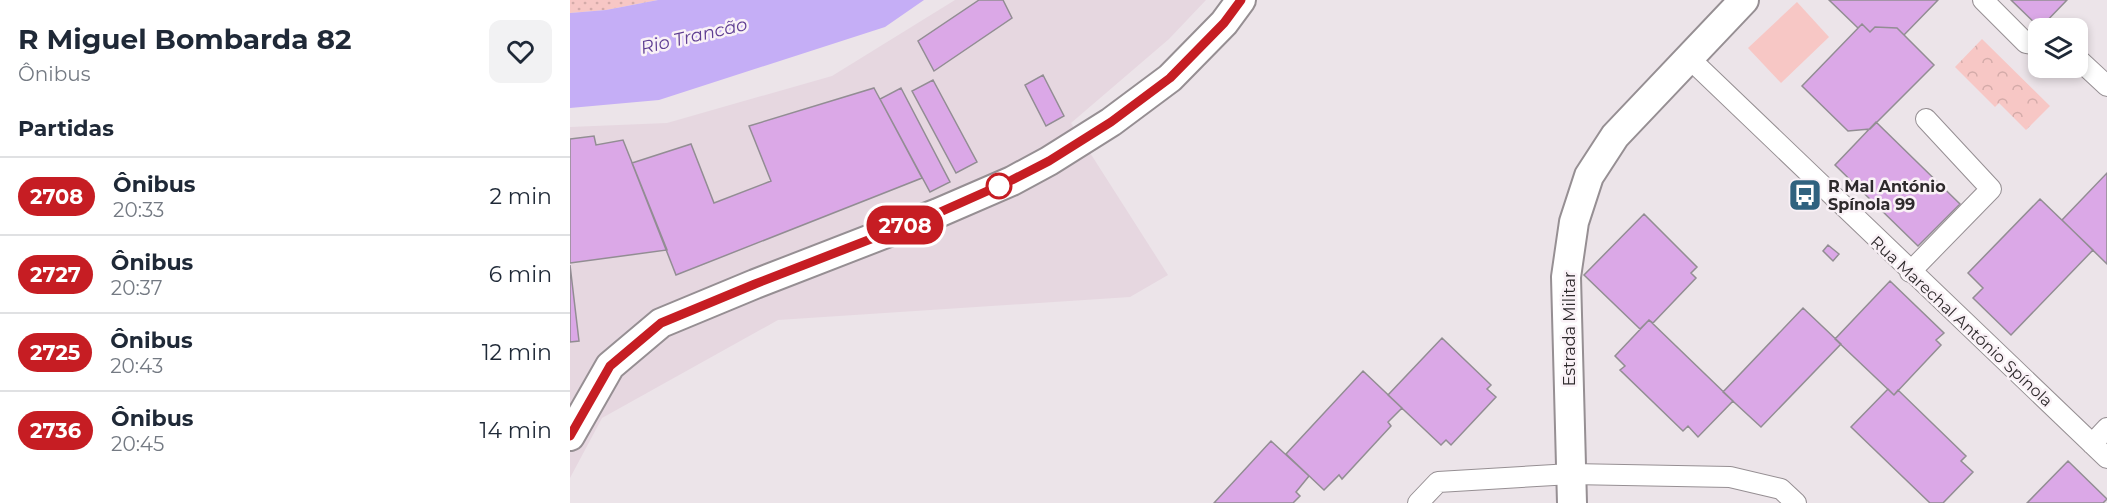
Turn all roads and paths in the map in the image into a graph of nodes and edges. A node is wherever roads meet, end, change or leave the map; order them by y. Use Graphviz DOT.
graph roads {
  1 [pos="1241,0"];
  2 [pos="1744,0"];
  3 [pos="1983,0"];
  4 [pos="2028,43"];
  5 [pos="1689,58"];
  6 [pos="2088,68"];
  7 [pos="2107,86"];
  8 [pos="1926,119"];
  9 [pos="1910,272"];
  10 [pos="2107,428"];
  11 [pos="570,436"];
  12 [pos="2092,444"];
  13 [pos="2107,458"];
  14 [pos="1571,474"];
  15 [pos="1418,503"];
  16 [pos="1572,503"];
  17 [pos="1796,503"];
  1 -- 11 [label="main road"];
  2 -- 5 [label="main road, Estrada Militar"];
  3 -- 4 [label="street"];
  5 -- 9 [label="street, Rua Marechal António Spínola"];
  5 -- 14 [label="main road, Estrada Militar"];
  6 -- 7 [label="street"];
  8 -- 9 [label="street"];
  9 -- 12 [label="street, Rua Marechal António Spínola"];
  10 -- 12 [label="street"];
  12 -- 13 [label="street, Rua Marechal António Spínola"];
  14 -- 15 [label="street"];
  14 -- 16 [label="main road, Estrada Militar"];
  14 -- 17 [label="street"];
}
